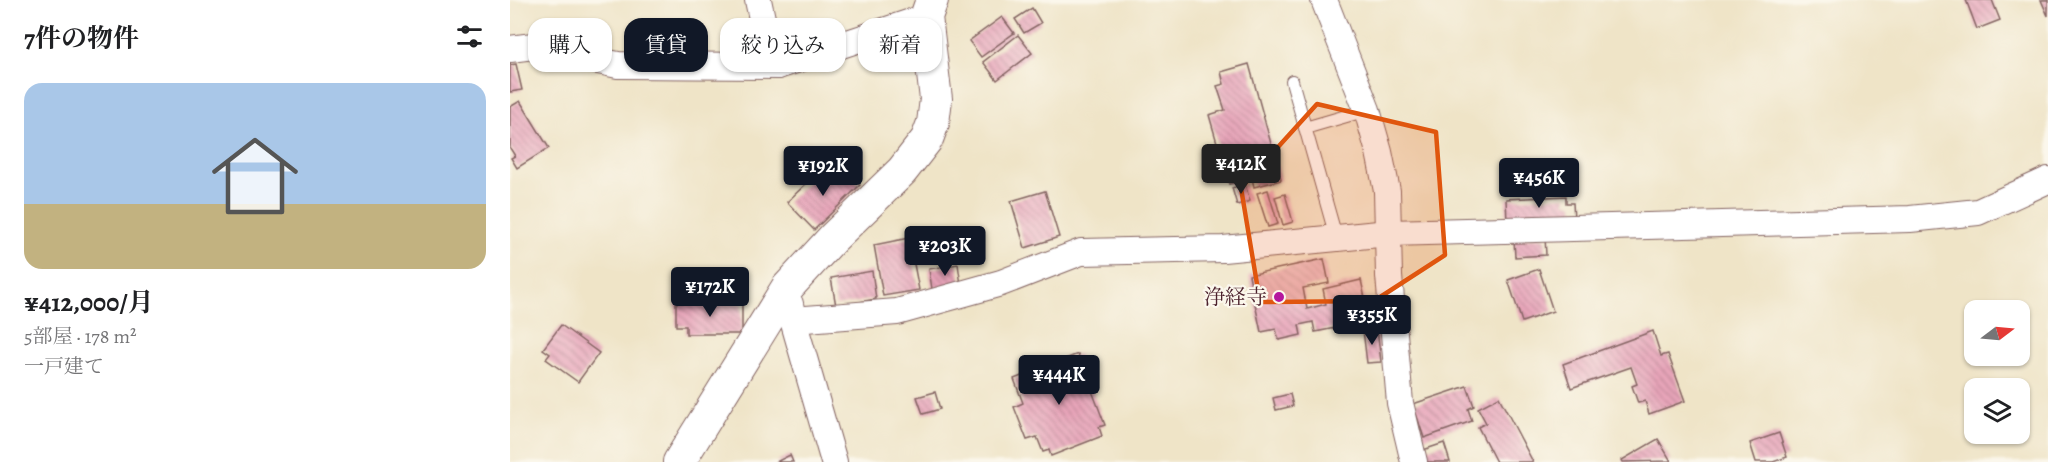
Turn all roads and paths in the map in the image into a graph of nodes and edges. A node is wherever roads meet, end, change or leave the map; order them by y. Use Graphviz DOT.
graph roads {
  1 [pos="758,0"];
  2 [pos="1324,0"];
  3 [pos="929,9"];
  4 [pos="762,18"];
  5 [pos="846,40"];
  6 [pos="510,49"];
  7 [pos="720,66"];
  8 [pos="1292,81"];
  9 [pos="1367,110"];
  10 [pos="1305,128"];
  11 [pos="2048,180"];
  12 [pos="1389,233"];
  13 [pos="1336,237"];
  14 [pos="787,288"];
  15 [pos="793,321"];
  16 [pos="679,462"];
  17 [pos="834,462"];
  18 [pos="1414,462"];
  1 -- 4 [label="street"];
  2 -- 9 [label="street"];
  3 -- 5 [label="street"];
  3 -- 14 [label="street"];
  6 -- 7 [label="street"];
  8 -- 10 [label="lane"];
  9 -- 10 [label="lane"];
  9 -- 12 [label="street"];
  10 -- 13 [label="lane"];
  11 -- 12 [label="street"];
  12 -- 13 [label="street"];
  12 -- 18 [label="street"];
  13 -- 15 [label="street"];
  14 -- 15 [label="street"];
  14 -- 16 [label="street"];
  15 -- 17 [label="street"];
}
